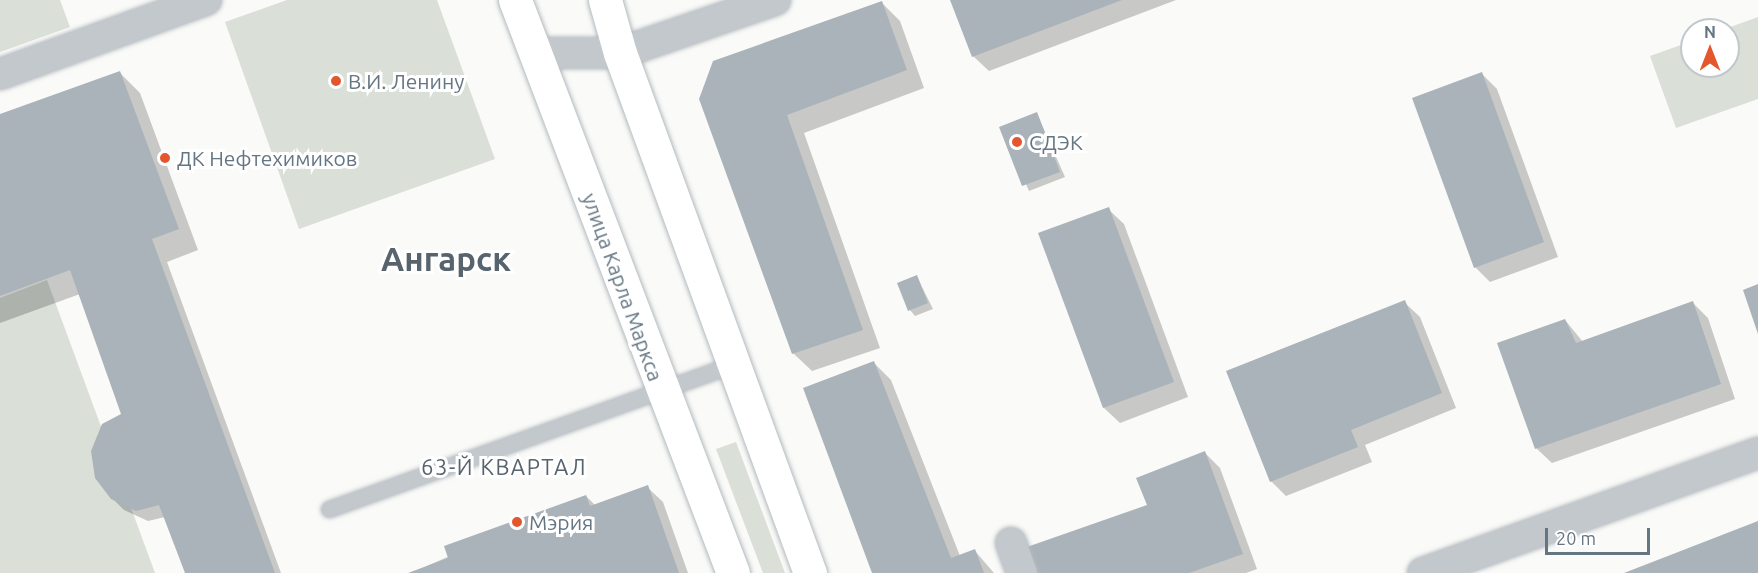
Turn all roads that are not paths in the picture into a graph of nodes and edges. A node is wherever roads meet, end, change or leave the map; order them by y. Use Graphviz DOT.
graph roads {
  1 [pos="206,0"];
  2 [pos="605,0"];
  3 [pos="775,0"];
  4 [pos="519,2"];
  5 [pos="537,53"];
  6 [pos="620,53"];
  7 [pos="0,74"];
  8 [pos="733,364"];
  9 [pos="660,388"];
  10 [pos="1758,453"];
  11 [pos="329,509"];
  12 [pos="1011,543"];
  13 [pos="733,573"];
  14 [pos="810,573"];
  15 [pos="1022,573"];
  16 [pos="1423,573"];
  1 -- 7 [label="street"];
  2 -- 6 [label="street"];
  3 -- 6 [label="street"];
  4 -- 5 [label="street, улица Карла Маркса"];
  5 -- 6 [label="street"];
  5 -- 9 [label="street, улица Карла Маркса"];
  6 -- 8 [label="street"];
  8 -- 9 [label="lane"];
  8 -- 14 [label="street"];
  9 -- 11 [label="lane"];
  9 -- 13 [label="street, улица Карла Маркса"];
  10 -- 16 [label="street"];
  12 -- 15 [label="street"];
}
